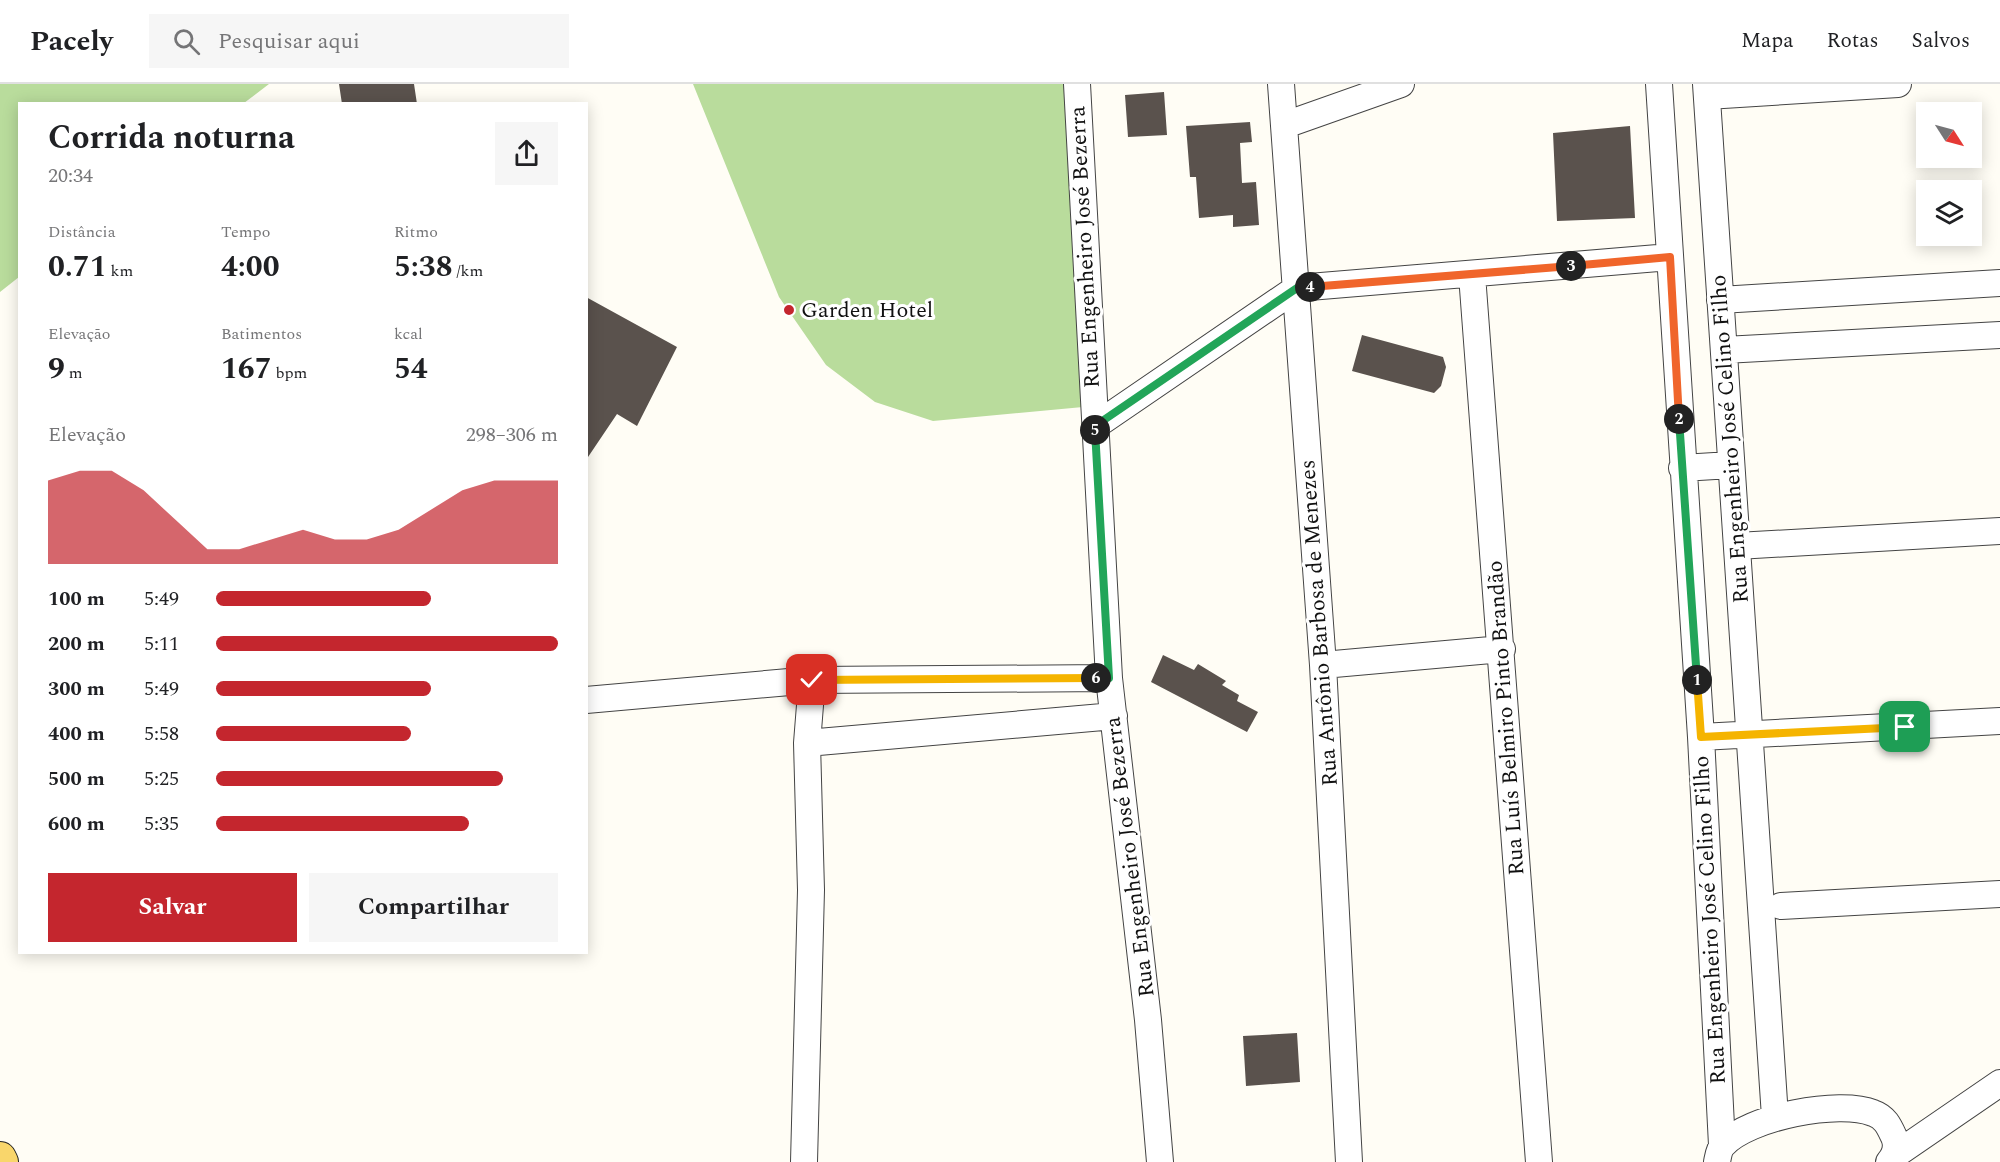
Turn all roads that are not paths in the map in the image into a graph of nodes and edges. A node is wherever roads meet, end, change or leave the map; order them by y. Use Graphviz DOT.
graph roads {
  1 [pos="1077,84"];
  2 [pos="1281,84"];
  3 [pos="1401,84"];
  4 [pos="1659,84"];
  5 [pos="1898,84"];
  6 [pos="1706,90"];
  7 [pos="1285,125"];
  8 [pos="1670,257"];
  9 [pos="1472,275"];
  10 [pos="2000,283"];
  11 [pos="1297,288"];
  12 [pos="1720,300"];
  13 [pos="2000,335"];
  14 [pos="1725,350"];
  15 [pos="1095,426"];
  16 [pos="1731,465"];
  17 [pos="1682,468"];
  18 [pos="2000,531"];
  19 [pos="1737,546"];
  20 [pos="1502,649"];
  21 [pos="1323,665"];
  22 [pos="1109,678"];
  23 [pos="812,680"];
  24 [pos="588,700"];
  25 [pos="1114,716"];
  26 [pos="2000,721"];
  27 [pos="1752,736"];
  28 [pos="1701,737"];
  29 [pos="807,743"];
  30 [pos="2000,894"];
  31 [pos="1781,906"];
  32 [pos="2000,1083"];
  33 [pos="1775,1117"];
  34 [pos="1720,1154"];
  35 [pos="1892,1159"];
  36 [pos="804,1162"];
  37 [pos="1160,1162"];
  38 [pos="1349,1162"];
  39 [pos="1539,1162"];
  1 -- 15 [label="street, Rua Engenheiro José Bezerra"];
  2 -- 7 [label="street, Rua Antônio Barbosa de Menezes"];
  3 -- 7 [label="street"];
  4 -- 8 [label="street, Rua Engenheiro José Celino Filho"];
  5 -- 6 [label="street"];
  6 -- 12 [label="street, Rua Engenheiro José Celino Filho"];
  7 -- 11 [label="street, Rua Antônio Barbosa de Menezes"];
  8 -- 9 [label="street"];
  8 -- 17 [label="street, Rua Engenheiro José Celino Filho"];
  9 -- 11 [label="street"];
  9 -- 20 [label="street, Rua Luís Belmiro Pinto Brandão"];
  10 -- 12 [label="street"];
  11 -- 15 [label="street"];
  11 -- 21 [label="street, Rua Antônio Barbosa de Menezes"];
  12 -- 14 [label="street, Rua Engenheiro José Celino Filho"];
  13 -- 14 [label="street"];
  14 -- 16 [label="street, Rua Engenheiro José Celino Filho"];
  15 -- 22 [label="street, Rua Engenheiro José Bezerra"];
  16 -- 17 [label="street"];
  16 -- 19 [label="street, Rua Engenheiro José Celino Filho"];
  17 -- 28 [label="street, Rua Engenheiro José Celino Filho"];
  18 -- 19 [label="street"];
  19 -- 27 [label="street, Rua Engenheiro José Celino Filho"];
  20 -- 21 [label="street"];
  20 -- 39 [label="street, Rua Luís Belmiro Pinto Brandão"];
  21 -- 38 [label="street, Rua Antônio Barbosa de Menezes"];
  22 -- 23 [label="street"];
  22 -- 25 [label="street, Rua Engenheiro José Bezerra"];
  23 -- 24 [label="street"];
  23 -- 29 [label="street"];
  25 -- 29 [label="street"];
  25 -- 37 [label="street, Rua Engenheiro José Bezerra"];
  26 -- 27 [label="street"];
  27 -- 28 [label="street"];
  27 -- 33 [label="street, Rua Engenheiro José Celino Filho"];
  28 -- 34 [label="street, Rua Engenheiro José Celino Filho"];
  29 -- 36 [label="street"];
  30 -- 31 [label="street"];
  32 -- 35 [label="street"];
  33 -- 34 [label="street"];
  33 -- 35 [label="street"];
}
